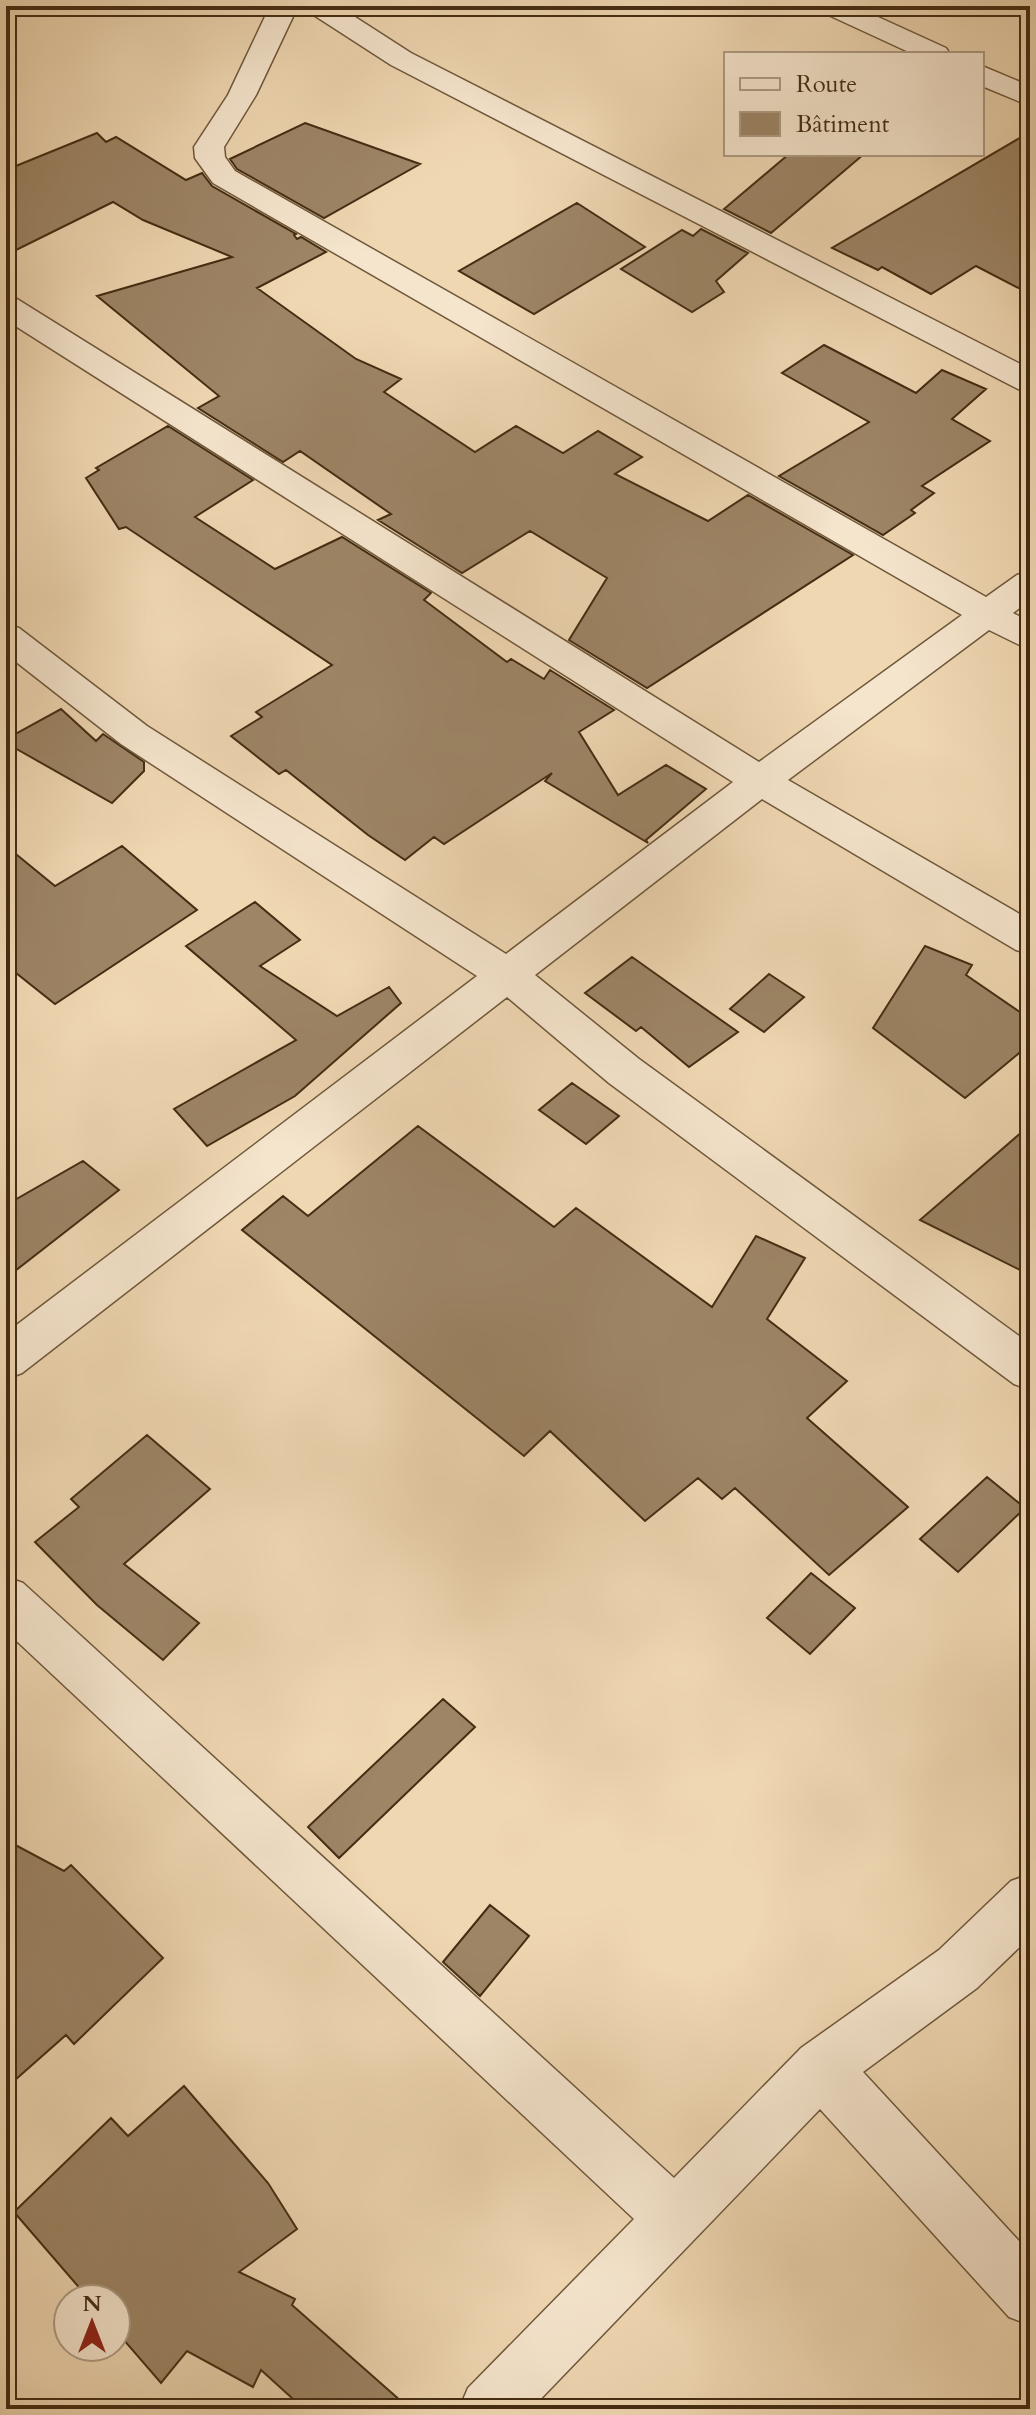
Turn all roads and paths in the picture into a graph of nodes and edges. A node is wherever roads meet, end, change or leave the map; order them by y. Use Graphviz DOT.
graph roads {
  1 [pos="284,6"];
  2 [pos="319,6"];
  3 [pos="832,6"];
  4 [pos="932,52"];
  5 [pos="984,76"];
  6 [pos="1030,97"];
  7 [pos="6,306"];
  8 [pos="1030,382"];
  9 [pos="1030,583"];
  10 [pos="986,613"];
  11 [pos="6,636"];
  12 [pos="1030,638"];
  13 [pos="760,781"];
  14 [pos="1030,939"];
  15 [pos="507,975"];
  16 [pos="6,1359"];
  17 [pos="1030,1370"];
  18 [pos="6,1599"];
  19 [pos="1030,1900"];
  20 [pos="821,2068"];
  21 [pos="675,2218"];
  22 [pos="1030,2296"];
  23 [pos="489,2409"];
  1 -- 10 [label="street"];
  2 -- 8 [label="street"];
  3 -- 4 [label="street"];
  5 -- 6 [label="street"];
  7 -- 13 [label="street"];
  9 -- 10 [label="street"];
  10 -- 12 [label="street"];
  10 -- 13 [label="street"];
  11 -- 15 [label="street"];
  13 -- 14 [label="street"];
  13 -- 15 [label="street"];
  15 -- 16 [label="street"];
  15 -- 17 [label="street"];
  18 -- 21 [label="street"];
  19 -- 20 [label="street"];
  20 -- 21 [label="street"];
  20 -- 22 [label="street"];
  21 -- 23 [label="street"];
}
